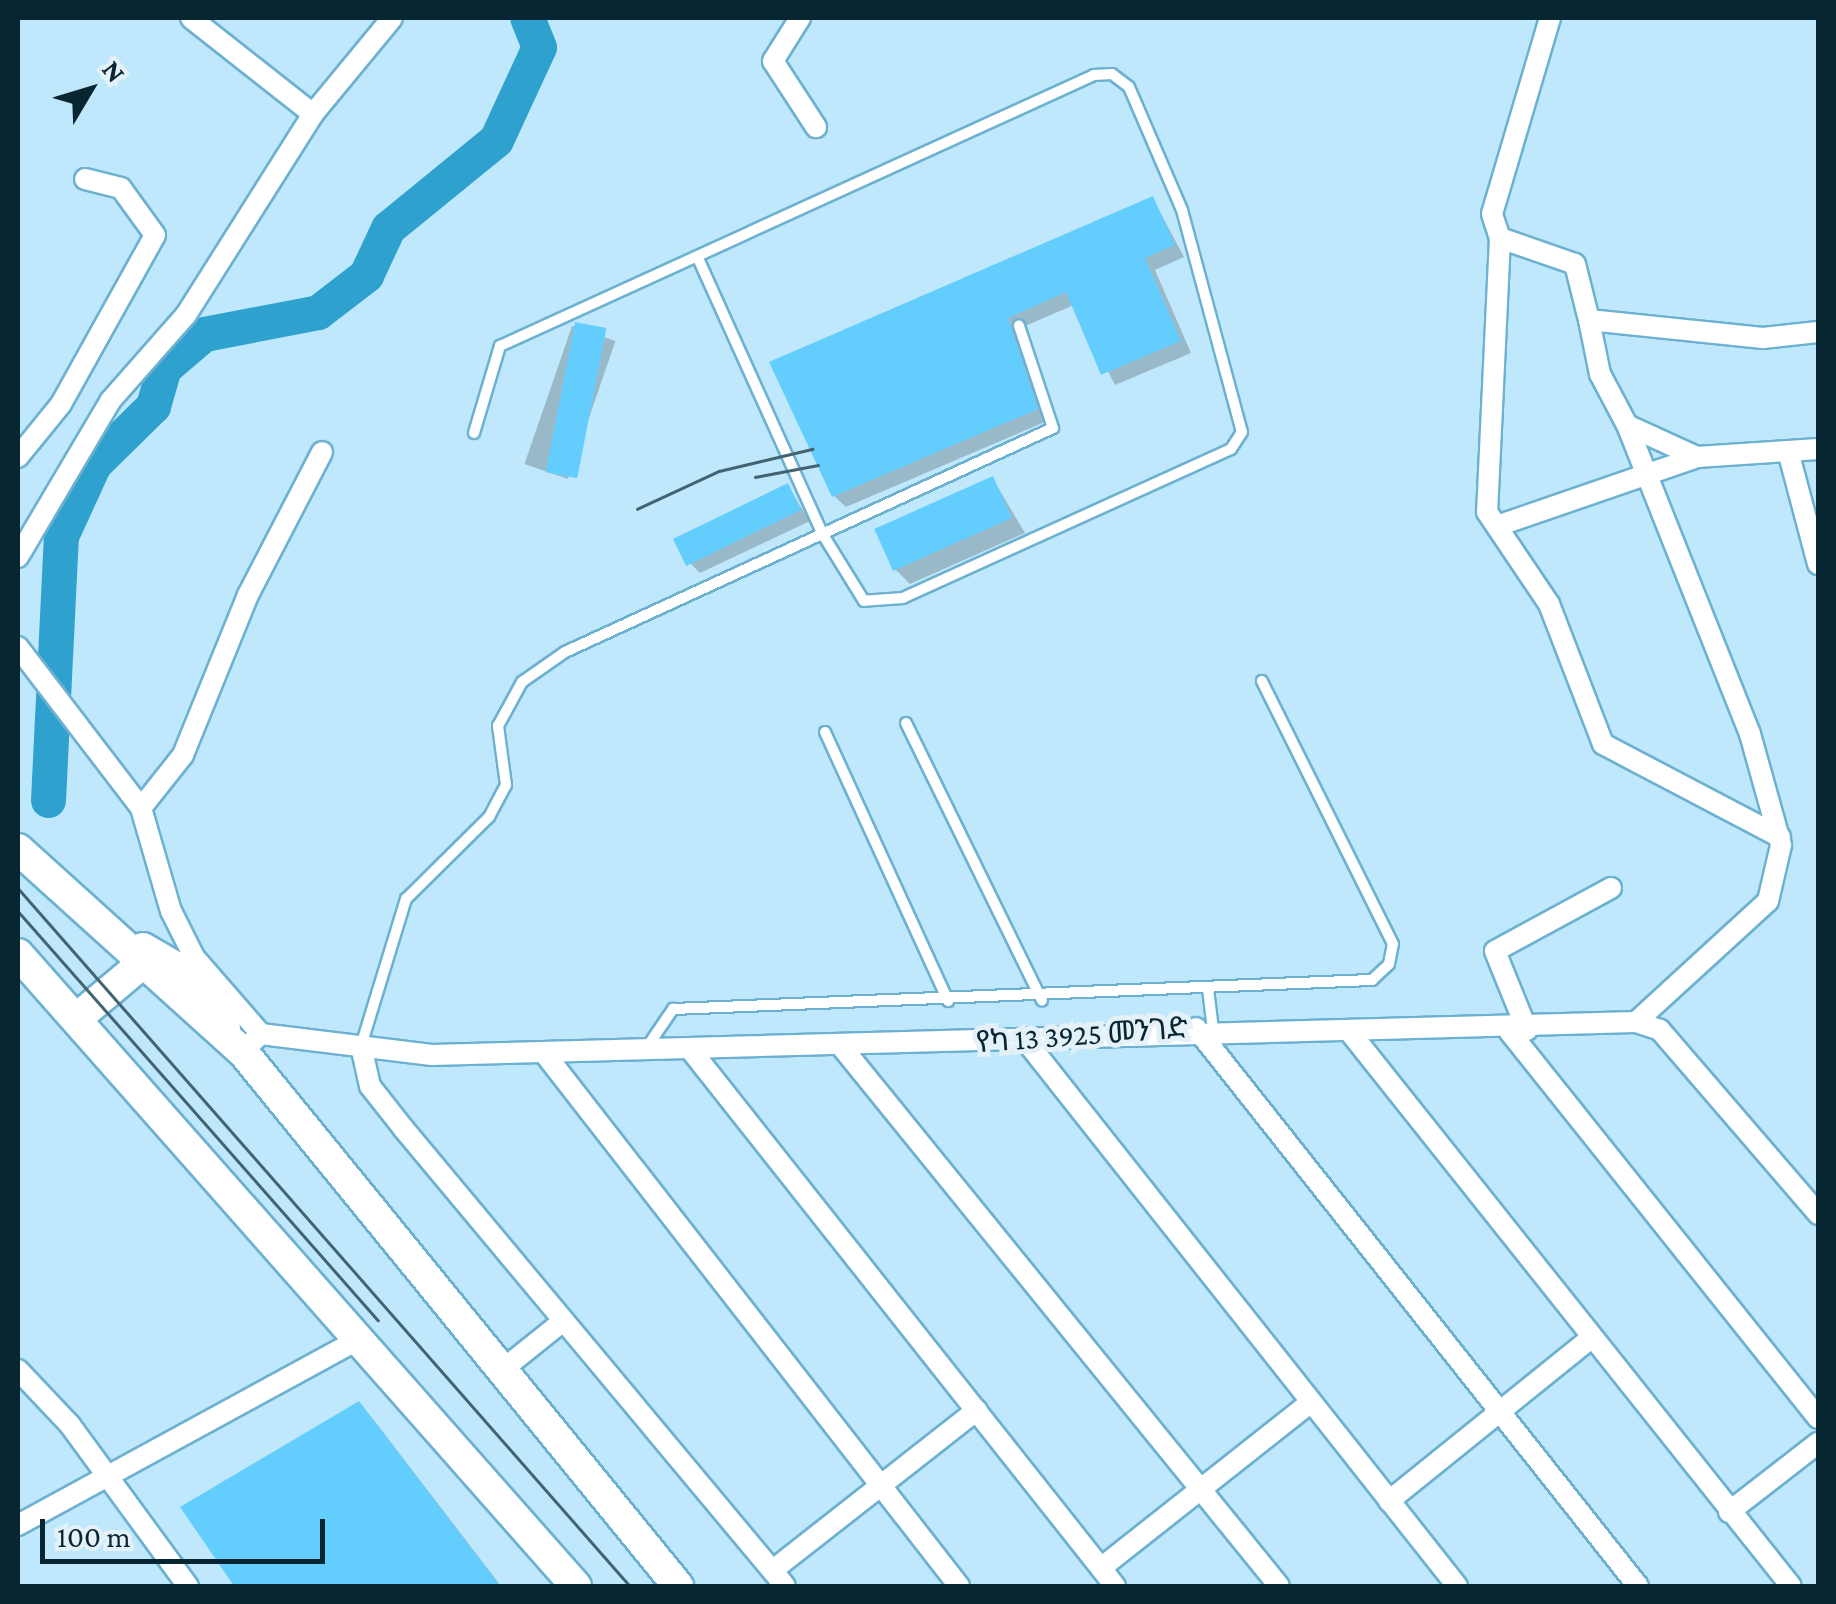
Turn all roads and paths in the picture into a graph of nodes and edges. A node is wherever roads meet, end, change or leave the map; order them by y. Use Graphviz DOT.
graph roads {
  1 [pos="191,18"];
  2 [pos="392,18"];
  3 [pos="800,18"];
  4 [pos="1550,18"];
  5 [pos="313,114"];
  6 [pos="816,126"];
  7 [pos="85,179"];
  8 [pos="1500,238"];
  9 [pos="698,260"];
  10 [pos="1589,320"];
  11 [pos="1019,326"];
  12 [pos="1818,332"];
  13 [pos="1627,425"];
  14 [pos="474,434"];
  15 [pos="1818,449"];
  16 [pos="1788,450"];
  17 [pos="322,452"];
  18 [pos="1697,456"];
  19 [pos="18,458"];
  20 [pos="1649,480"];
  21 [pos="1497,526"];
  22 [pos="823,536"];
  23 [pos="18,556"];
  24 [pos="1818,564"];
  25 [pos="18,648"];
  26 [pos="1262,681"];
  27 [pos="906,723"];
  28 [pos="824,732"];
  29 [pos="141,808"];
  30 [pos="1780,837"];
  31 [pos="18,849"];
  32 [pos="1611,888"];
  33 [pos="122,940"];
  34 [pos="18,954"];
  35 [pos="144,962"];
  36 [pos="1208,989"];
  37 [pos="1042,1000"];
  38 [pos="948,1001"];
  39 [pos="76,1019"];
  40 [pos="1636,1022"];
  41 [pos="1205,1028"];
  42 [pos="1349,1030"];
  43 [pos="1518,1031"];
  44 [pos="1026,1041"];
  45 [pos="245,1042"];
  46 [pos="361,1046"];
  47 [pos="841,1046"];
  48 [pos="690,1049"];
  49 [pos="644,1050"];
  50 [pos="545,1054"];
  51 [pos="1818,1214"];
  52 [pos="562,1322"];
  53 [pos="1590,1339"];
  54 [pos="356,1341"];
  55 [pos="507,1366"];
  56 [pos="18,1370"];
  57 [pos="1310,1403"];
  58 [pos="977,1410"];
  59 [pos="1500,1412"];
  60 [pos="1818,1418"];
  61 [pos="1818,1443"];
  62 [pos="106,1480"];
  63 [pos="882,1487"];
  64 [pos="1202,1488"];
  65 [pos="1389,1501"];
  66 [pos="1730,1512"];
  67 [pos="18,1525"];
  68 [pos="1101,1568"];
  69 [pos="779,1578"];
  70 [pos="188,1586"];
  71 [pos="576,1586"];
  72 [pos="678,1586"];
  73 [pos="959,1586"];
  74 [pos="1115,1586"];
  75 [pos="1279,1586"];
  76 [pos="1457,1586"];
  77 [pos="1638,1586"];
  78 [pos="1791,1586"];
  1 -- 5 [label="street"];
  2 -- 5 [label="street"];
  3 -- 6 [label="street"];
  4 -- 8 [label="street"];
  5 -- 23 [label="street"];
  7 -- 19 [label="street"];
  8 -- 10 [label="street"];
  8 -- 21 [label="street"];
  9 -- 14 [label="lane"];
  9 -- 22 [label="lane"];
  9 -- 22 [label="lane"];
  10 -- 12 [label="street"];
  10 -- 13 [label="street"];
  11 -- 22 [label="lane"];
  13 -- 18 [label="street"];
  13 -- 20 [label="street"];
  15 -- 16 [label="street"];
  16 -- 18 [label="street"];
  16 -- 24 [label="street"];
  17 -- 29 [label="street"];
  18 -- 20 [label="street"];
  20 -- 21 [label="street"];
  20 -- 30 [label="street"];
  21 -- 30 [label="street"];
  22 -- 46 [label="lane"];
  25 -- 29 [label="street"];
  26 -- 36 [label="lane"];
  27 -- 37 [label="lane"];
  28 -- 38 [label="lane"];
  29 -- 45 [label="street"];
  30 -- 40 [label="street"];
  31 -- 33 [label="main road"];
  32 -- 43 [label="street"];
  33 -- 35 [label="main road"];
  33 -- 45 [label="main road"];
  34 -- 39 [label="main road"];
  35 -- 39 [label="main road"];
  35 -- 45 [label="main road"];
  36 -- 37 [label="lane"];
  36 -- 41 [label="lane"];
  37 -- 38 [label="lane"];
  38 -- 49 [label="lane"];
  39 -- 54 [label="main road"];
  40 -- 43 [label="street, የካ 13 3925 መንገድ"];
  40 -- 51 [label="street"];
  41 -- 42 [label="street, የካ 13 3925 መንገድ"];
  41 -- 44 [label="street, የካ 13 3925 መንገድ"];
  41 -- 59 [label="street"];
  42 -- 43 [label="street, የካ 13 3925 መንገድ"];
  42 -- 53 [label="street"];
  43 -- 60 [label="street"];
  44 -- 47 [label="street, የካ 13 3925 መንገድ"];
  44 -- 57 [label="street"];
  45 -- 46 [label="street, የካ 13 3925 መንገድ"];
  45 -- 55 [label="main road"];
  46 -- 50 [label="street, የካ 13 3925 መንገድ"];
  46 -- 52 [label="street"];
  47 -- 48 [label="street, የካ 13 3925 መንገድ"];
  47 -- 64 [label="street"];
  48 -- 49 [label="street, የካ 13 3925 መንገድ"];
  48 -- 58 [label="street"];
  49 -- 50 [label="street, የካ 13 3925 መንገድ"];
  50 -- 63 [label="street"];
  52 -- 55 [label="street"];
  52 -- 69 [label="street"];
  53 -- 59 [label="street"];
  53 -- 66 [label="street"];
  54 -- 62 [label="street"];
  54 -- 71 [label="main road"];
  55 -- 72 [label="main road"];
  56 -- 62 [label="street"];
  57 -- 64 [label="street"];
  57 -- 65 [label="street"];
  58 -- 63 [label="street"];
  58 -- 68 [label="street"];
  59 -- 65 [label="street"];
  59 -- 77 [label="street"];
  61 -- 66 [label="street"];
  62 -- 67 [label="street"];
  62 -- 70 [label="street"];
  63 -- 69 [label="street"];
  63 -- 73 [label="street"];
  64 -- 68 [label="street"];
  64 -- 75 [label="street"];
  65 -- 76 [label="street"];
  66 -- 78 [label="street"];
  68 -- 74 [label="street"];
}
